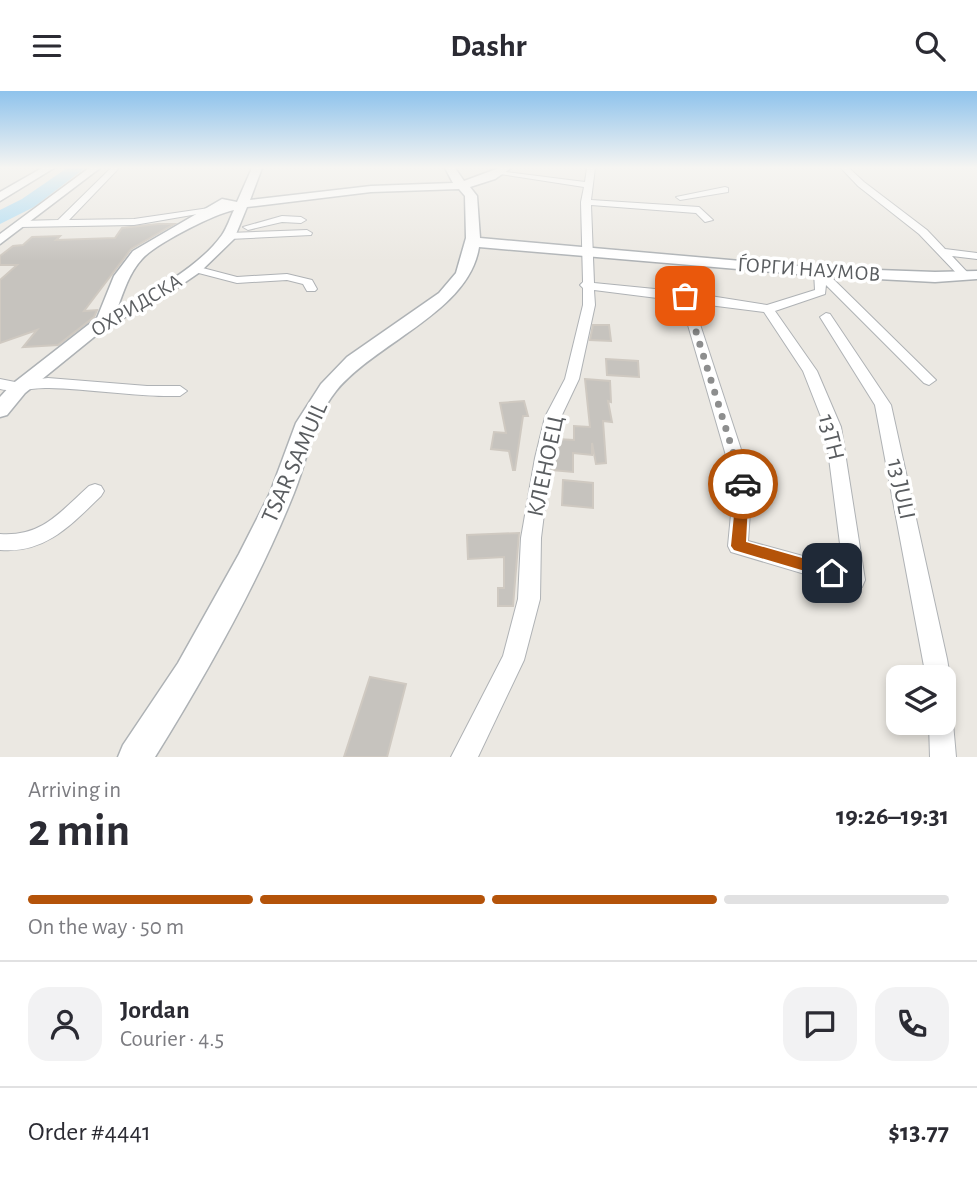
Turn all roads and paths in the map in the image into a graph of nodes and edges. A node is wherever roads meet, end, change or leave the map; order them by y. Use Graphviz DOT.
graph roads {
  1 [pos="53,199"];
  2 [pos="86,199"];
  3 [pos="229,199"];
  4 [pos="244,199"];
  5 [pos="277,199"];
  6 [pos="471,199"];
  7 [pos="588,199"];
  8 [pos="623,199"];
  9 [pos="678,199"];
  10 [pos="880,199"];
  11 [pos="242,203"];
  12 [pos="671,207"];
  13 [pos="216,209"];
  14 [pos="301,220"];
  15 [pos="708,220"];
  16 [pos="62,222"];
  17 [pos="20,224"];
  18 [pos="231,232"];
  19 [pos="307,233"];
  20 [pos="0,240"];
  21 [pos="473,241"];
  22 [pos="587,251"];
  23 [pos="943,252"];
  24 [pos="977,256"];
  25 [pos="195,269"];
  26 [pos="820,272"];
  27 [pos="971,276"];
  28 [pos="586,285"];
  29 [pos="311,289"];
  30 [pos="685,296"];
  31 [pos="768,309"];
  32 [pos="826,317"];
  33 [pos="104,320"];
  34 [pos="929,380"];
  35 [pos="9,387"];
  36 [pos="180,391"];
  37 [pos="0,409"];
  38 [pos="95,491"];
  39 [pos="0,542"];
  40 [pos="936,665"];
  41 [pos="942,735"];
  42 [pos="135,757"];
  43 [pos="464,757"];
  44 [pos="943,757"];
  1 -- 17 [label="street"];
  2 -- 16 [label="street"];
  3 -- 13 [label="street"];
  4 -- 11 [label="street, ОХРИДСКА"];
  5 -- 11 [label="street"];
  6 -- 21 [label="street, TSAR SAMUIL"];
  7 -- 22 [label="street, КЛЕНОЕЦ"];
  8 -- 12 [label="street"];
  9 -- 12 [label="street"];
  10 -- 23 [label="street"];
  11 -- 13 [label="street"];
  11 -- 18 [label="street, ОХРИДСКА"];
  12 -- 15 [label="street"];
  13 -- 16 [label="street"];
  13 -- 33 [label="street"];
  14 -- 18 [label="street"];
  16 -- 17 [label="street"];
  17 -- 20 [label="street"];
  18 -- 19 [label="street"];
  18 -- 25 [label="street, ОХРИДСКА"];
  21 -- 22 [label="street, ЃОРГИ НАУМОВ"];
  21 -- 42 [label="street, TSAR SAMUIL"];
  22 -- 26 [label="street, ЃОРГИ НАУМОВ"];
  22 -- 28 [label="street, КЛЕНОЕЦ"];
  23 -- 24 [label="street"];
  23 -- 27 [label="street"];
  25 -- 29 [label="street"];
  25 -- 33 [label="street, ОХРИДСКА"];
  26 -- 27 [label="street, ЃОРГИ НАУМОВ"];
  26 -- 31 [label="street"];
  26 -- 34 [label="street"];
  28 -- 30 [label="street"];
  28 -- 43 [label="street, КЛЕНОЕЦ"];
  30 -- 31 [label="street"];
  30 -- 31 [label="street, 13TH"];
  32 -- 40 [label="street, 13 JULI"];
  33 -- 35 [label="street, ОХРИДСКА"];
  35 -- 36 [label="street"];
  35 -- 37 [label="street, ОХРИДСКА"];
  38 -- 39 [label="street"];
  41 -- 44 [label="street"];
}
